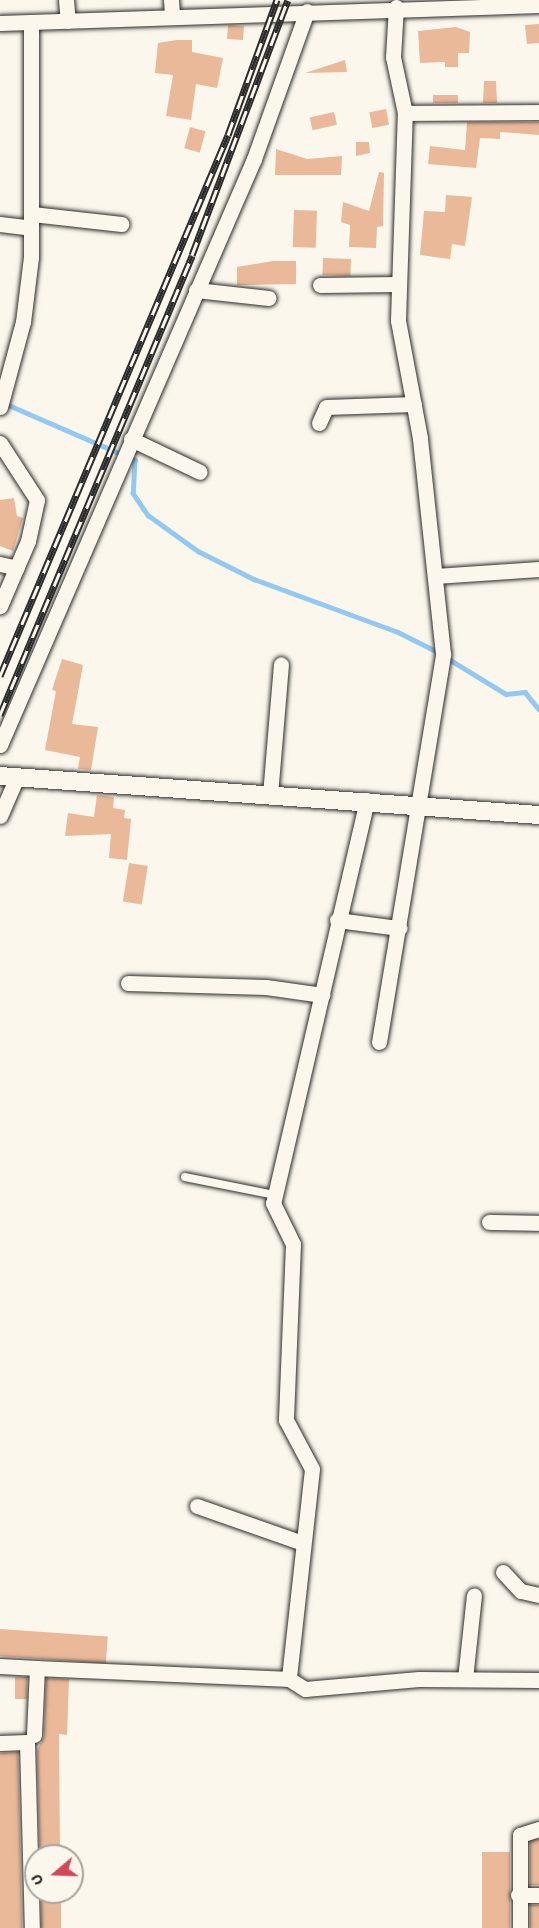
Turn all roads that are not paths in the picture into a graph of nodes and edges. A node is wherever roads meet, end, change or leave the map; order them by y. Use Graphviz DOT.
graph roads {
  1 [pos="66,0"];
  2 [pos="171,0"];
  3 [pos="254,0"];
  4 [pos="530,4"];
  5 [pos="396,7"];
  6 [pos="307,11"];
  7 [pos="172,16"];
  8 [pos="248,17"];
  9 [pos="68,21"];
  10 [pos="31,22"];
  11 [pos="0,23"];
  12 [pos="539,112"];
  13 [pos="405,113"];
  14 [pos="32,221"];
  15 [pos="121,224"];
  16 [pos="0,225"];
  17 [pos="397,284"];
  18 [pos="320,285"];
  19 [pos="196,290"];
  20 [pos="269,298"];
  21 [pos="2,401"];
  22 [pos="414,404"];
  23 [pos="319,423"];
  24 [pos="130,442"];
  25 [pos="0,443"];
  26 [pos="200,472"];
  27 [pos="0,564"];
  28 [pos="17,568"];
  29 [pos="539,569"];
  30 [pos="435,576"];
  31 [pos="0,606"];
  32 [pos="280,664"];
  33 [pos="0,745"];
  34 [pos="8,777"];
  35 [pos="270,795"];
  36 [pos="367,800"];
  37 [pos="418,805"];
  38 [pos="3,810"];
  39 [pos="539,815"];
  40 [pos="337,920"];
  41 [pos="399,928"];
  42 [pos="128,983"];
  43 [pos="322,995"];
  44 [pos="379,1042"];
  45 [pos="185,1177"];
  46 [pos="275,1195"];
  47 [pos="489,1222"];
  48 [pos="539,1223"];
  49 [pos="197,1506"];
  50 [pos="300,1542"];
  51 [pos="503,1572"];
  52 [pos="474,1595"];
  53 [pos="539,1595"];
  54 [pos="0,1666"];
  55 [pos="37,1668"];
  56 [pos="289,1679"];
  57 [pos="465,1679"];
  58 [pos="539,1680"];
  59 [pos="34,1735"];
  60 [pos="0,1743"];
  61 [pos="539,1829"];
  62 [pos="518,1895"];
  63 [pos="539,1895"];
  64 [pos="32,1928"];
  65 [pos="520,1928"];
  1 -- 9 [label="street"];
  2 -- 7 [label="street"];
  3 -- 8 [label="street"];
  4 -- 5 [label="street"];
  5 -- 6 [label="street"];
  5 -- 13 [label="street"];
  6 -- 8 [label="street"];
  6 -- 19 [label="street"];
  7 -- 8 [label="street"];
  7 -- 9 [label="street"];
  9 -- 10 [label="street"];
  10 -- 11 [label="street"];
  10 -- 14 [label="street"];
  12 -- 13 [label="street"];
  13 -- 17 [label="street"];
  14 -- 15 [label="street"];
  14 -- 16 [label="street"];
  14 -- 21 [label="street"];
  17 -- 18 [label="street"];
  17 -- 22 [label="street"];
  19 -- 20 [label="street"];
  19 -- 24 [label="street"];
  22 -- 23 [label="street"];
  22 -- 30 [label="street"];
  24 -- 26 [label="street"];
  24 -- 33 [label="street"];
  25 -- 28 [label="street"];
  27 -- 28 [label="street"];
  28 -- 31 [label="street"];
  29 -- 30 [label="street"];
  30 -- 37 [label="street"];
  32 -- 35 [label="street"];
  34 -- 35 [label="street"];
  34 -- 38 [label="street"];
  35 -- 36 [label="street"];
  36 -- 37 [label="street"];
  36 -- 40 [label="street"];
  37 -- 39 [label="street"];
  37 -- 41 [label="street"];
  40 -- 41 [label="street"];
  40 -- 43 [label="street"];
  41 -- 44 [label="street"];
  42 -- 43 [label="street"];
  43 -- 46 [label="street"];
  45 -- 46 [label="lane"];
  46 -- 50 [label="street"];
  47 -- 48 [label="street"];
  49 -- 50 [label="street"];
  50 -- 56 [label="street"];
  51 -- 53 [label="street"];
  52 -- 57 [label="street"];
  54 -- 55 [label="street"];
  55 -- 56 [label="street"];
  55 -- 59 [label="street"];
  56 -- 57 [label="street"];
  57 -- 58 [label="street"];
  60 -- 64 [label="street"];
  61 -- 62 [label="street"];
  62 -- 63 [label="street"];
  62 -- 65 [label="street"];
}
